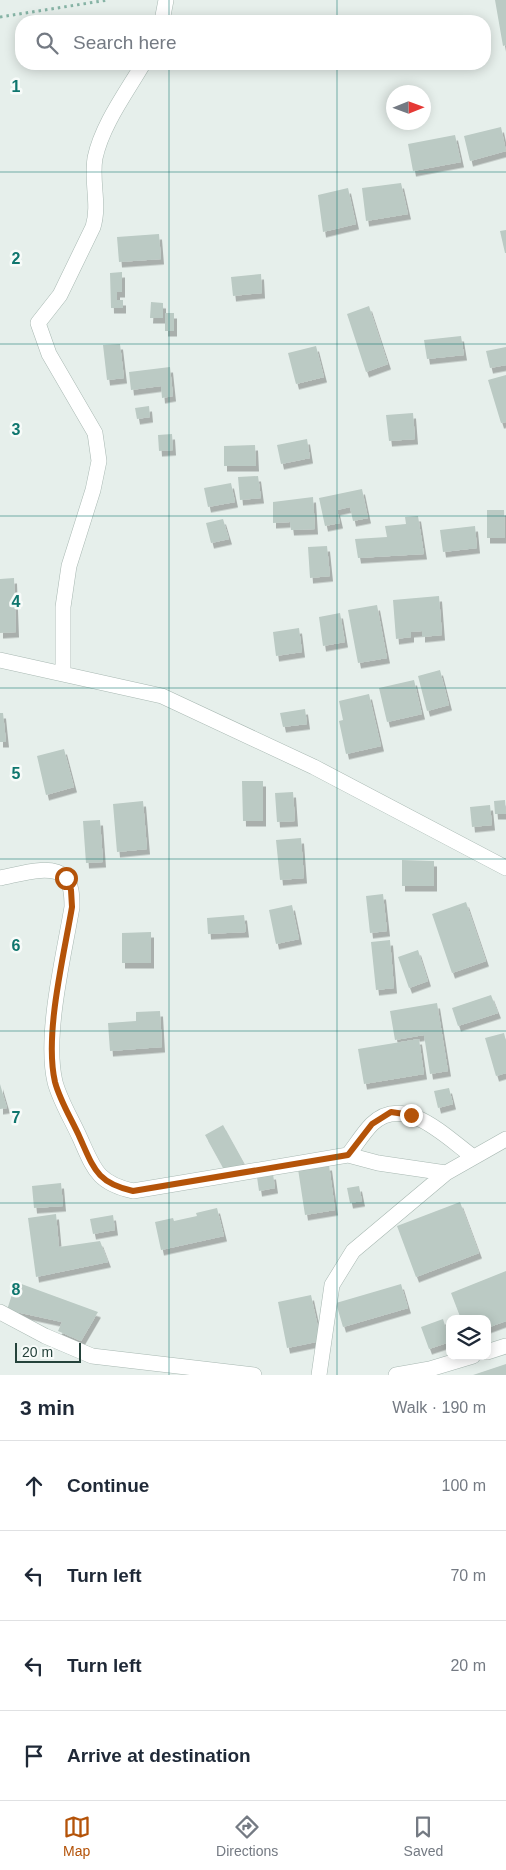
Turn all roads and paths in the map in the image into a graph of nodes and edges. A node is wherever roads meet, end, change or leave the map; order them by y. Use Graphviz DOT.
graph roads {
  1 [pos="108,0"];
  2 [pos="166,0"];
  3 [pos="163,15"];
  4 [pos="0,17"];
  5 [pos="140,70"];
  6 [pos="0,660"];
  7 [pos="62,674"];
  8 [pos="506,868"];
  9 [pos="0,878"];
  10 [pos="506,1139"];
  11 [pos="348,1155"];
  12 [pos="472,1156"];
  13 [pos="446,1173"];
  14 [pos="0,1312"];
  15 [pos="506,1346"];
  16 [pos="491,1351"];
  17 [pos="460,1360"];
  18 [pos="254,1375"];
  19 [pos="319,1375"];
  20 [pos="396,1375"];
  1 -- 4 [label="path"];
  2 -- 3 [label="street"];
  5 -- 7 [label="street"];
  6 -- 7 [label="street"];
  7 -- 8 [label="street"];
  9 -- 11 [label="street"];
  10 -- 12 [label="street"];
  11 -- 12 [label="street"];
  11 -- 13 [label="street"];
  12 -- 13 [label="street"];
  13 -- 19 [label="street"];
  14 -- 18 [label="street"];
  15 -- 16 [label="street"];
  17 -- 20 [label="street"];
}
